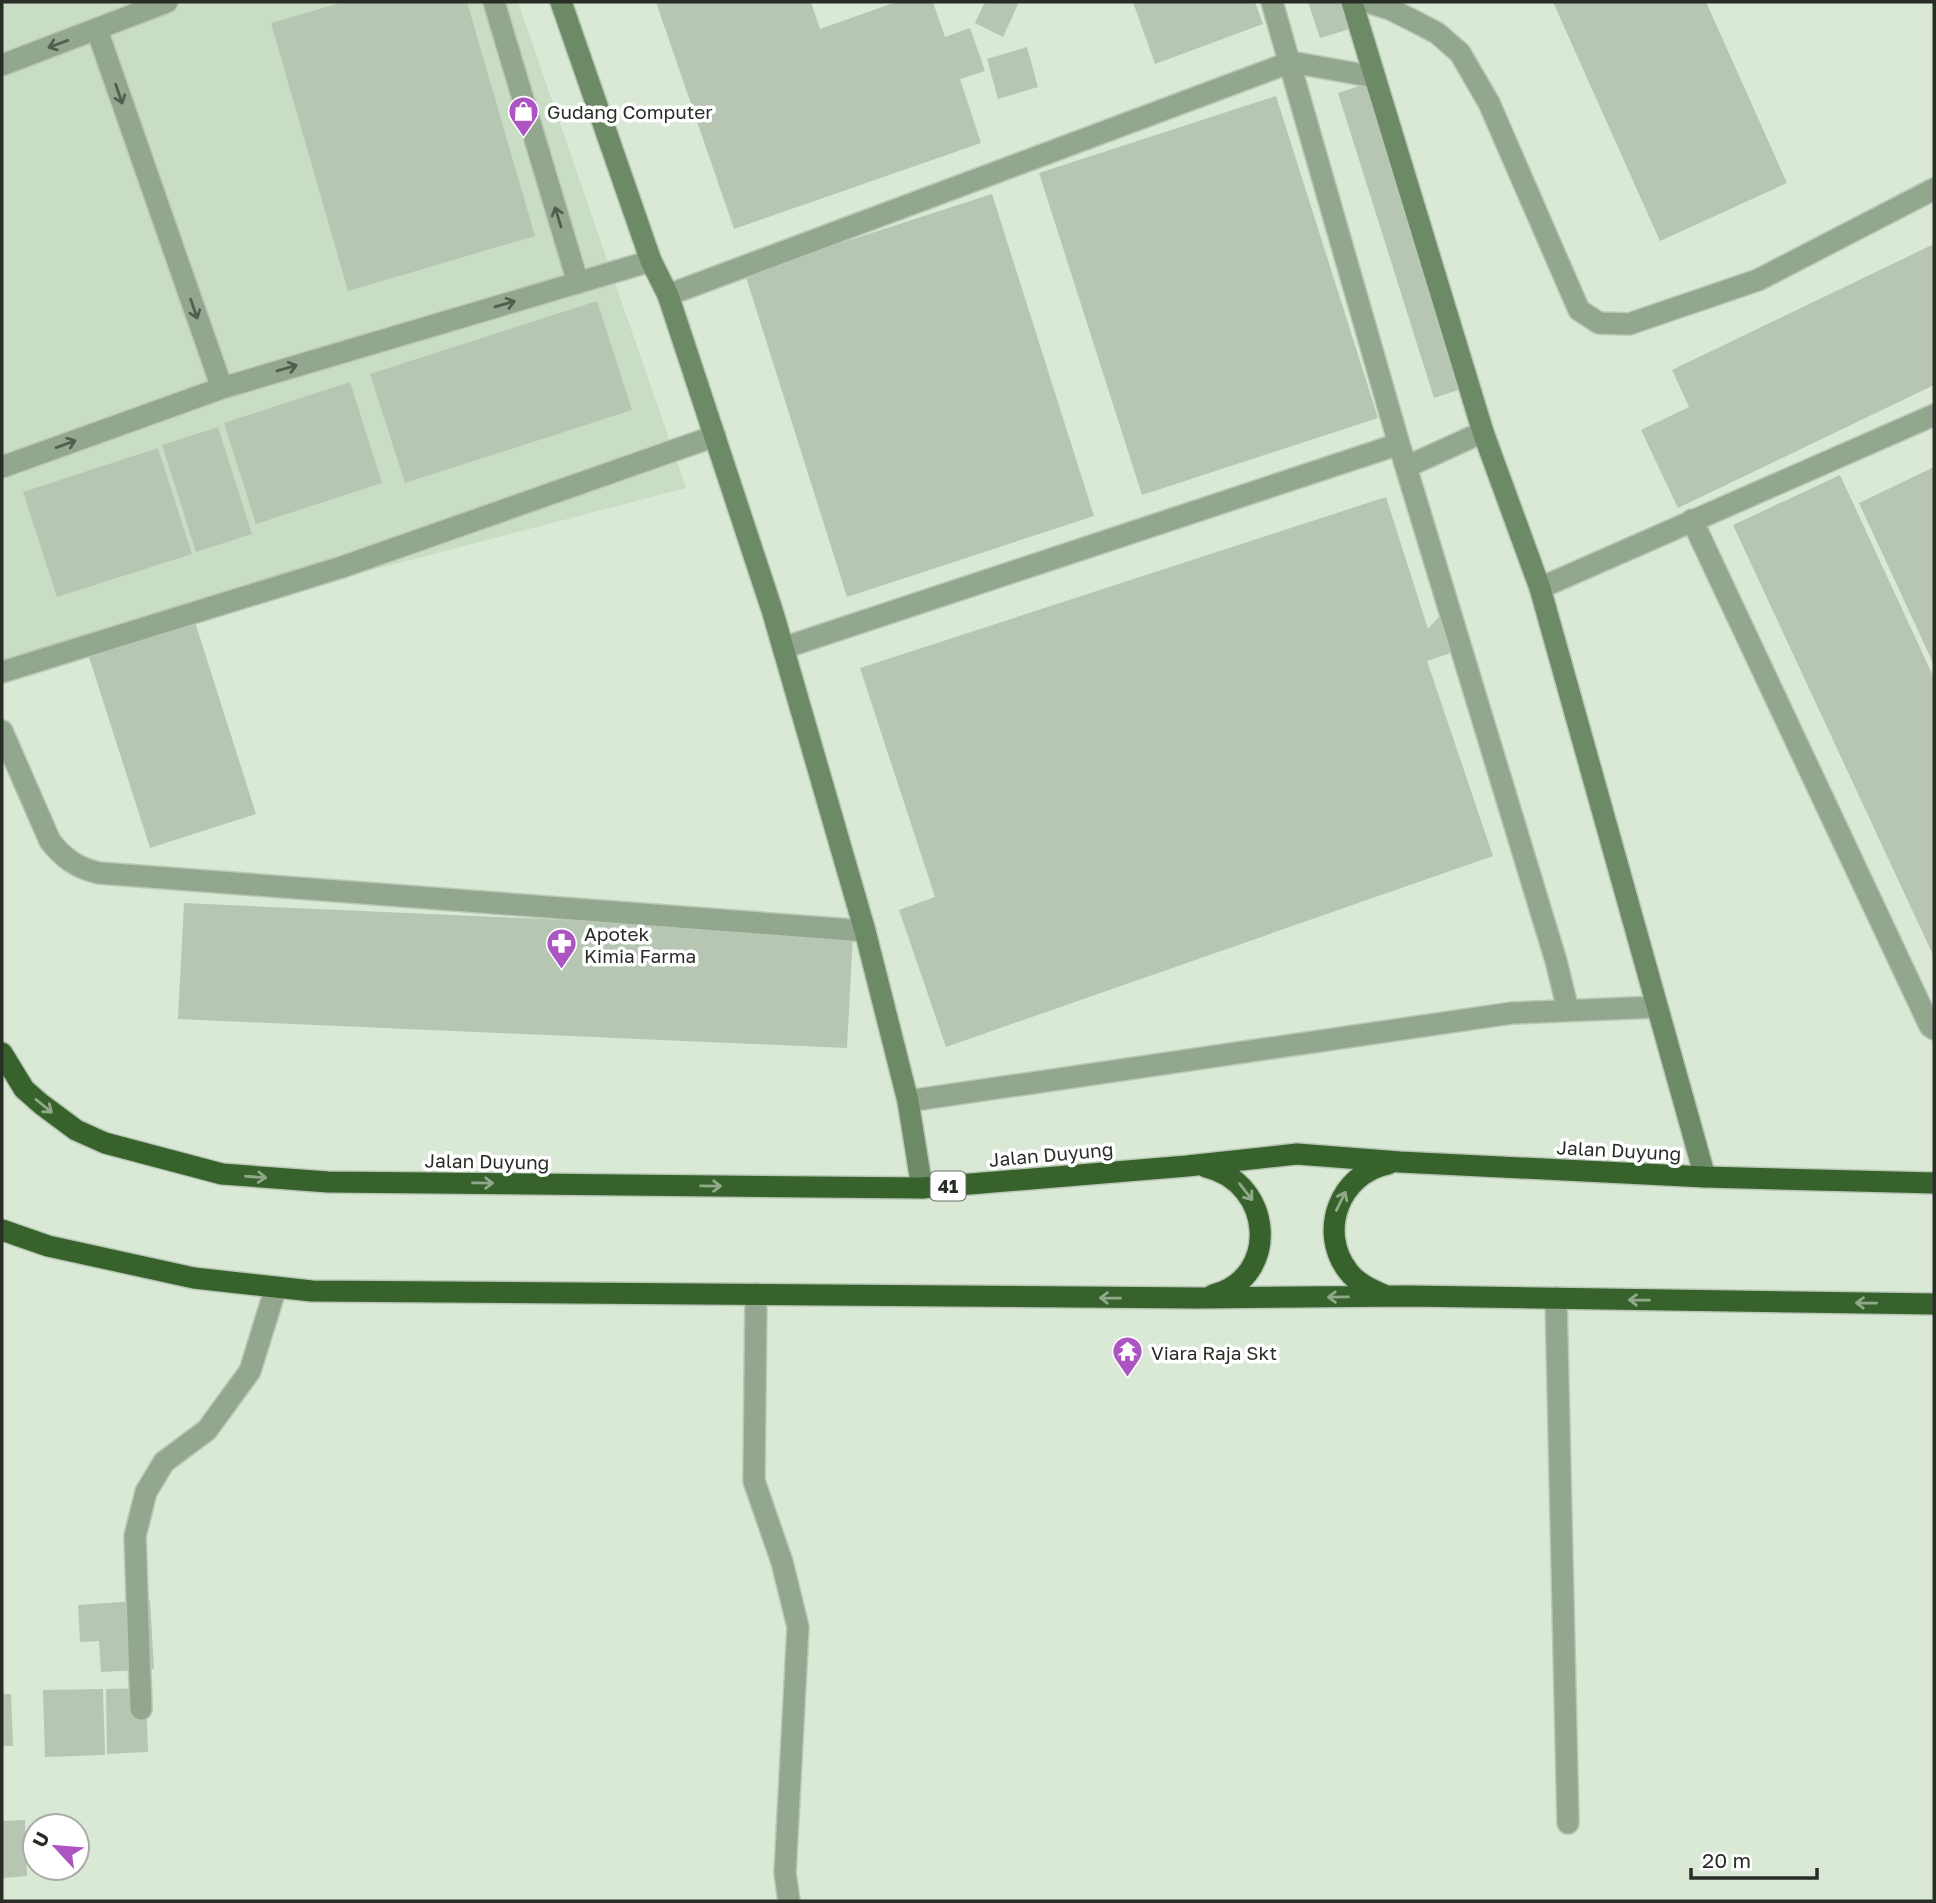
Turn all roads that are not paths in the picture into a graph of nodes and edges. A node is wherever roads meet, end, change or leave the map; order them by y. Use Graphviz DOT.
graph roads {
  1 [pos="167,2"];
  2 [pos="494,2"];
  3 [pos="561,2"];
  4 [pos="1272,2"];
  5 [pos="1352,2"];
  6 [pos="1367,2"];
  7 [pos="97,30"];
  8 [pos="1291,62"];
  9 [pos="2,65"];
  10 [pos="1375,77"];
  11 [pos="1934,189"];
  12 [pos="651,261"];
  13 [pos="578,283"];
  14 [pos="668,295"];
  15 [pos="222,388"];
  16 [pos="1934,415"];
  17 [pos="1483,432"];
  18 [pos="715,436"];
  19 [pos="1399,444"];
  20 [pos="2,467"];
  21 [pos="1406,467"];
  22 [pos="1692,520"];
  23 [pos="1541,588"];
  24 [pos="783,648"];
  25 [pos="2,672"];
  26 [pos="2,731"];
  27 [pos="865,931"];
  28 [pos="1657,1007"];
  29 [pos="1568,1010"];
  30 [pos="1934,1029"];
  31 [pos="2,1053"];
  32 [pos="908,1101"];
  33 [pos="1399,1162"];
  34 [pos="1187,1166"];
  35 [pos="1705,1177"];
  36 [pos="1934,1183"];
  37 [pos="922,1188"];
  38 [pos="2,1230"];
  39 [pos="276,1287"];
  40 [pos="756,1294"];
  41 [pos="1407,1296"];
  42 [pos="1198,1298"];
  43 [pos="1556,1298"];
  44 [pos="1934,1304"];
  45 [pos="141,1709"];
  46 [pos="1569,1823"];
  47 [pos="789,1901"];
  1 -- 7 [label="street"];
  13 -- 2 [label="street, one-way"];
  3 -- 12 [label="street"];
  4 -- 8 [label="street"];
  5 -- 10 [label="street"];
  6 -- 11 [label="street"];
  7 -- 9 [label="street, one-way"];
  7 -- 15 [label="street, one-way"];
  8 -- 10 [label="street"];
  8 -- 14 [label="street"];
  8 -- 19 [label="street"];
  10 -- 17 [label="street"];
  12 -- 13 [label="street"];
  12 -- 14 [label="street"];
  15 -- 13 [label="street, one-way"];
  14 -- 18 [label="street"];
  20 -- 15 [label="street, one-way"];
  16 -- 22 [label="street"];
  17 -- 21 [label="street"];
  17 -- 23 [label="street"];
  18 -- 24 [label="street"];
  18 -- 25 [label="street"];
  19 -- 21 [label="street"];
  19 -- 24 [label="street"];
  21 -- 29 [label="street"];
  22 -- 23 [label="street"];
  22 -- 30 [label="street"];
  23 -- 28 [label="street"];
  24 -- 27 [label="street"];
  26 -- 27 [label="street"];
  27 -- 32 [label="street"];
  28 -- 29 [label="street"];
  28 -- 35 [label="street"];
  29 -- 32 [label="street"];
  31 -- 37 [label="highway, Jalan Duyung / 41, one-way"];
  32 -- 37 [label="street"];
  33 -- 34 [label="highway, Jalan Duyung / 41"];
  33 -- 35 [label="highway, Jalan Duyung / 41"];
  41 -- 33 [label="highway, one-way"];
  34 -- 37 [label="highway, Jalan Duyung / 41"];
  34 -- 42 [label="highway, one-way"];
  35 -- 36 [label="highway, Jalan Duyung / 41"];
  38 -- 39 [label="highway"];
  39 -- 40 [label="highway"];
  39 -- 45 [label="street"];
  42 -- 40 [label="highway, one-way"];
  40 -- 47 [label="street"];
  41 -- 42 [label="highway, one-way"];
  41 -- 43 [label="highway"];
  44 -- 43 [label="highway, one-way"];
  43 -- 46 [label="street"];
}
